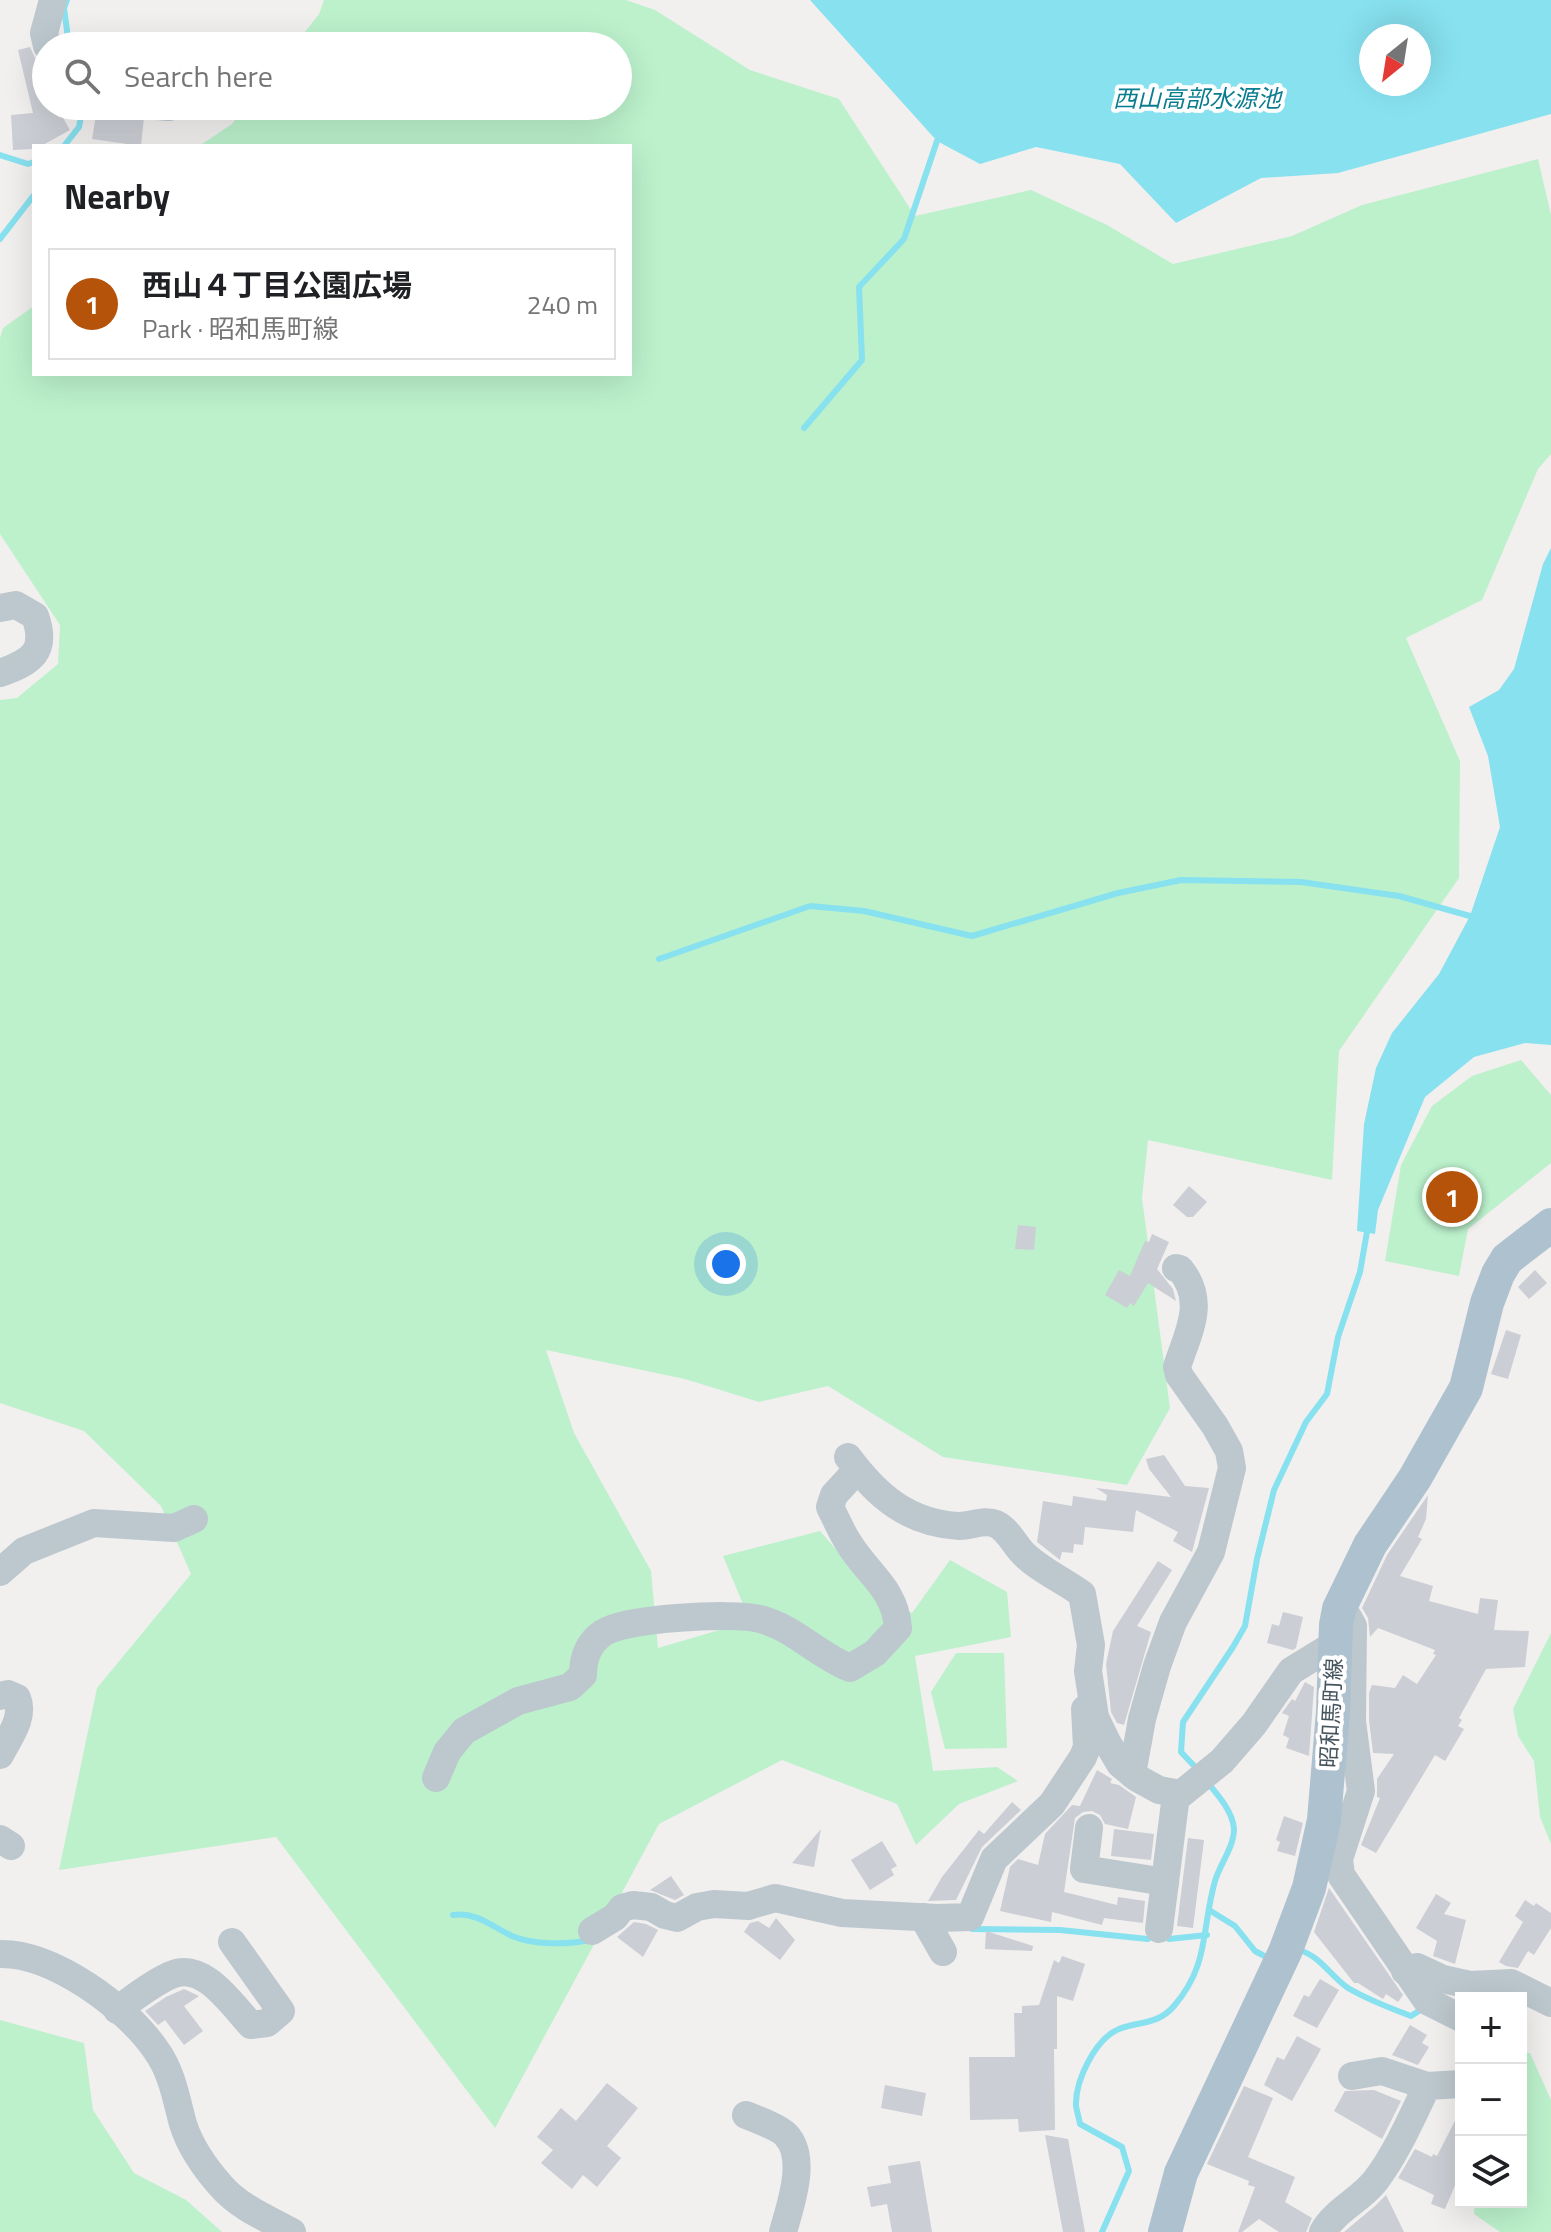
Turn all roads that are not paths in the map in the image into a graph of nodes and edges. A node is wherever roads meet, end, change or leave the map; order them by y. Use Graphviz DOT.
graph roads {
  1 [pos="53,0"];
  2 [pos="44,32"];
  3 [pos="0,608"];
  4 [pos="0,673"];
  5 [pos="1549,1229"];
  6 [pos="1176,1268"];
  7 [pos="194,1519"];
  8 [pos="0,1572"];
  9 [pos="1339,1609"];
  10 [pos="1335,1644"];
  11 [pos="1088,1671"];
  12 [pos="0,1696"];
  13 [pos="0,1755"];
  14 [pos="1132,1774"];
  15 [pos="436,1778"];
  16 [pos="1194,1782"];
  17 [pos="1089,1828"];
  18 [pos="1165,1882"];
  19 [pos="1159,1929"];
  20 [pos="592,1931"];
  21 [pos="232,1942"];
  22 [pos="0,1954"];
  23 [pos="1405,1971"];
  24 [pos="1551,2003"];
  25 [pos="117,2010"];
  26 [pos="1455,2015"];
  27 [pos="1352,2076"];
  28 [pos="1455,2084"];
  29 [pos="1427,2086"];
  30 [pos="746,2115"];
  31 [pos="292,2232"];
  32 [pos="783,2232"];
  33 [pos="1165,2232"];
  34 [pos="1323,2232"];
  1 -- 2 [label="street"];
  3 -- 4 [label="street"];
  5 -- 9 [label="main road, 昭和馬町線"];
  6 -- 14 [label="street"];
  7 -- 8 [label="street"];
  9 -- 10 [label="main road, 昭和馬町線"];
  9 -- 23 [label="street"];
  10 -- 16 [label="street"];
  10 -- 33 [label="main road, 昭和馬町線"];
  11 -- 14 [label="street"];
  11 -- 15 [label="street"];
  11 -- 20 [label="street"];
  12 -- 13 [label="street"];
  14 -- 16 [label="street"];
  16 -- 18 [label="street"];
  17 -- 18 [label="street"];
  18 -- 19 [label="street"];
  21 -- 25 [label="street"];
  22 -- 25 [label="street"];
  23 -- 24 [label="street"];
  23 -- 26 [label="street"];
  25 -- 31 [label="street"];
  27 -- 29 [label="street"];
  28 -- 29 [label="street"];
  29 -- 34 [label="street"];
  30 -- 32 [label="street"];
}
